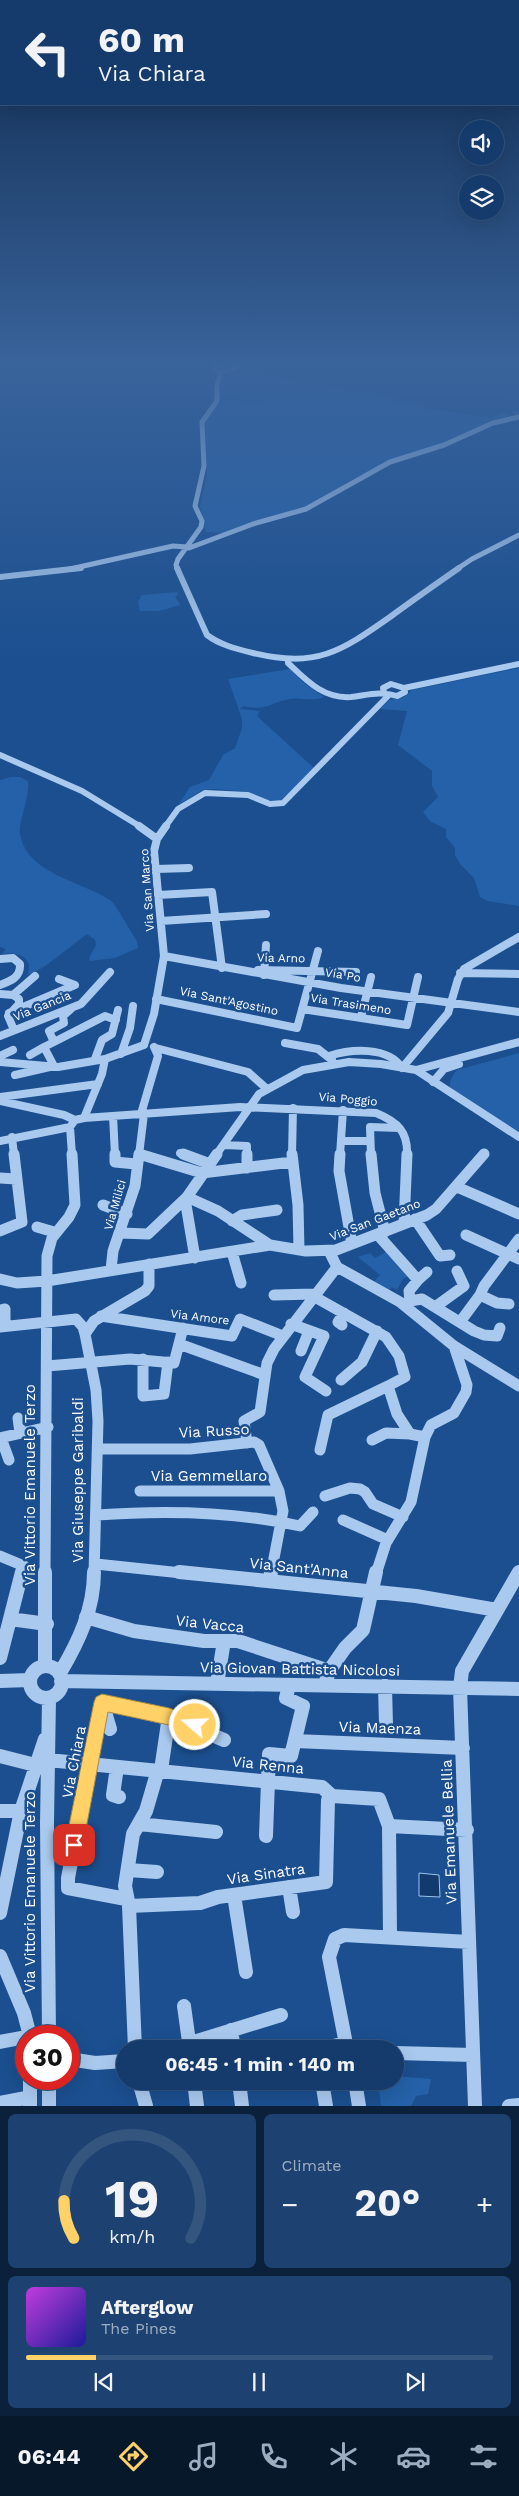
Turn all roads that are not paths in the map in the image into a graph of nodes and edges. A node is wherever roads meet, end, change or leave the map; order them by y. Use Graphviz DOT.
graph roads {
  1 [pos="204,464"];
  2 [pos="386,464"];
  3 [pos="207,534"];
  4 [pos="519,534"];
  5 [pos="195,537"];
  6 [pos="170,548"];
  7 [pos="186,548"];
  8 [pos="158,551"];
  9 [pos="180,555"];
  10 [pos="0,577"];
  11 [pos="288,660"];
  12 [pos="519,664"];
  13 [pos="404,688"];
  14 [pos="386,694"];
  15 [pos="0,755"];
  16 [pos="157,839"];
  17 [pos="189,868"];
  18 [pos="156,869"];
  19 [pos="158,895"];
  20 [pos="266,914"];
  21 [pos="216,918"];
  22 [pos="161,921"];
  23 [pos="516,939"];
  24 [pos="266,945"];
  25 [pos="318,951"];
  26 [pos="164,956"];
  27 [pos="0,959"];
  28 [pos="222,968"];
  29 [pos="312,971"];
  30 [pos="110,972"];
  31 [pos="356,972"];
  32 [pos="264,973"];
  33 [pos="460,973"];
  34 [pos="519,974"];
  35 [pos="35,976"];
  36 [pos="418,977"];
  37 [pos="371,978"];
  38 [pos="59,979"];
  39 [pos="309,983"];
  40 [pos="0,985"];
  41 [pos="367,992"];
  42 [pos="0,994"];
  43 [pos="13,995"];
  44 [pos="413,998"];
  45 [pos="156,999"];
  46 [pos="452,1004"];
  47 [pos="75,1005"];
  48 [pos="133,1006"];
  49 [pos="302,1008"];
  50 [pos="519,1012"];
  51 [pos="10,1013"];
  52 [pos="361,1018"];
  53 [pos="14,1030"];
  54 [pos="0,1036"];
  55 [pos="54,1042"];
  56 [pos="519,1042"];
  57 [pos="285,1043"];
  58 [pos="144,1045"];
  59 [pos="44,1047"];
  60 [pos="156,1048"];
  61 [pos="519,1048"];
  62 [pos="13,1050"];
  63 [pos="121,1054"];
  64 [pos="30,1055"];
  65 [pos="0,1056"];
  66 [pos="105,1059"];
  67 [pos="331,1059"];
  68 [pos="93,1060"];
  69 [pos="0,1062"];
  70 [pos="54,1066"];
  71 [pos="402,1068"];
  72 [pos="416,1070"];
  73 [pos="15,1075"];
  74 [pos="433,1082"];
  75 [pos="98,1084"];
  76 [pos="267,1089"];
  77 [pos="0,1097"];
  78 [pos="0,1101"];
  79 [pos="250,1108"];
  80 [pos="294,1108"];
  81 [pos="343,1110"];
  82 [pos="143,1111"];
  83 [pos="113,1116"];
  84 [pos="75,1125"];
  85 [pos="399,1128"];
  86 [pos="7,1137"];
  87 [pos="519,1137"];
  88 [pos="341,1141"];
  89 [pos="370,1141"];
  90 [pos="224,1145"];
  91 [pos="180,1153"];
  92 [pos="138,1154"];
  93 [pos="484,1154"];
  94 [pos="292,1162"];
  95 [pos="210,1164"];
  96 [pos="247,1168"];
  97 [pos="202,1174"];
  98 [pos="0,1178"];
  99 [pos="17,1180"];
  100 [pos="457,1187"];
  101 [pos="186,1198"];
  102 [pos="102,1205"];
  103 [pos="278,1210"];
  104 [pos="73,1214"];
  105 [pos="127,1214"];
  106 [pos="519,1214"];
  107 [pos="415,1220"];
  108 [pos="232,1221"];
  109 [pos="404,1224"];
  110 [pos="37,1227"];
  111 [pos="0,1231"];
  112 [pos="54,1232"];
  113 [pos="120,1233"];
  114 [pos="382,1233"];
  115 [pos="466,1235"];
  116 [pos="519,1239"];
  117 [pos="352,1244"];
  118 [pos="275,1246"];
  119 [pos="299,1250"];
  120 [pos="329,1251"];
  121 [pos="233,1253"];
  122 [pos="508,1254"];
  123 [pos="450,1255"];
  124 [pos="191,1258"];
  125 [pos="519,1259"];
  126 [pos="149,1264"];
  127 [pos="337,1267"];
  128 [pos="111,1270"];
  129 [pos="457,1271"];
  130 [pos="427,1272"];
  131 [pos="73,1276"];
  132 [pos="0,1279"];
  133 [pos="417,1279"];
  134 [pos="47,1282"];
  135 [pos="17,1283"];
  136 [pos="241,1283"];
  137 [pos="274,1295"];
  138 [pos="314,1295"];
  139 [pos="480,1295"];
  140 [pos="132,1299"];
  141 [pos="407,1304"];
  142 [pos="510,1304"];
  143 [pos="435,1307"];
  144 [pos="0,1310"];
  145 [pos="101,1316"];
  146 [pos="460,1322"];
  147 [pos="47,1323"];
  148 [pos="291,1324"];
  149 [pos="2,1326"];
  150 [pos="183,1328"];
  151 [pos="500,1328"];
  152 [pos="309,1331"];
  153 [pos="377,1331"];
  154 [pos="86,1334"];
  155 [pos="283,1336"];
  156 [pos="179,1344"];
  157 [pos="454,1346"];
  158 [pos="301,1351"];
  159 [pos="143,1359"];
  160 [pos="172,1360"];
  161 [pos="92,1362"];
  162 [pos="47,1366"];
  163 [pos="265,1375"];
  164 [pos="342,1380"];
  165 [pos="388,1386"];
  166 [pos="519,1386"];
  167 [pos="326,1391"];
  168 [pos="18,1418"];
  169 [pos="48,1426"];
  170 [pos="20,1433"];
  171 [pos="410,1434"];
  172 [pos="425,1437"];
  173 [pos="0,1438"];
  174 [pos="372,1440"];
  175 [pos="247,1443"];
  176 [pos="99,1448"];
  177 [pos="320,1450"];
  178 [pos="9,1460"];
  179 [pos="279,1491"];
  180 [pos="140,1492"];
  181 [pos="326,1496"];
  182 [pos="313,1512"];
  183 [pos="97,1515"];
  184 [pos="282,1516"];
  185 [pos="403,1517"];
  186 [pos="343,1520"];
  187 [pos="388,1540"];
  188 [pos="0,1556"];
  189 [pos="96,1564"];
  190 [pos="519,1572"];
  191 [pos="270,1580"];
  192 [pos="372,1592"];
  193 [pos="497,1610"];
  194 [pos="86,1617"];
  195 [pos="10,1619"];
  196 [pos="47,1624"];
  197 [pos="224,1641"];
  198 [pos="72,1652"];
  199 [pos="0,1658"];
  200 [pos="45,1666"];
  201 [pos="329,1671"];
  202 [pos="61,1677"];
  203 [pos="30,1680"];
  204 [pos="6,1681"];
  205 [pos="217,1684"];
  206 [pos="289,1685"];
  207 [pos="325,1685"];
  208 [pos="386,1686"];
  209 [pos="460,1688"];
  210 [pos="519,1689"];
  211 [pos="49,1698"];
  212 [pos="102,1702"];
  213 [pos="169,1716"];
  214 [pos="386,1725"];
  215 [pos="110,1729"];
  216 [pos="224,1740"];
  217 [pos="295,1741"];
  218 [pos="462,1748"];
  219 [pos="0,1756"];
  220 [pos="44,1764"];
  221 [pos="90,1764"];
  222 [pos="117,1766"];
  223 [pos="159,1770"];
  224 [pos="268,1781"];
  225 [pos="332,1796"];
  226 [pos="120,1797"];
  227 [pos="0,1811"];
  228 [pos="21,1811"];
  229 [pos="139,1824"];
  230 [pos="389,1826"];
  231 [pos="466,1830"];
  232 [pos="216,1832"];
  233 [pos="266,1836"];
  234 [pos="128,1870"];
  235 [pos="157,1872"];
  236 [pos="2,1886"];
  237 [pos="289,1887"];
  238 [pos="234,1895"];
  239 [pos="127,1903"];
  240 [pos="293,1912"];
  241 [pos="0,1913"];
  242 [pos="390,1937"];
  243 [pos="469,1942"];
  244 [pos="0,1956"];
  245 [pos="246,1972"];
  246 [pos="184,2006"];
  247 [pos="281,2015"];
  248 [pos="27,2025"];
  249 [pos="48,2025"];
  250 [pos="231,2030"];
  251 [pos="15,2039"];
  252 [pos="135,2040"];
  253 [pos="189,2040"];
  254 [pos="205,2040"];
  255 [pos="233,2040"];
  256 [pos="345,2040"];
  257 [pos="0,2042"];
  258 [pos="404,2054"];
  259 [pos="473,2055"];
  260 [pos="80,2061"];
  261 [pos="116,2062"];
  262 [pos="49,2090"];
  263 [pos="142,2090"];
  264 [pos="195,2090"];
  265 [pos="240,2090"];
  266 [pos="323,2090"];
  267 [pos="356,2090"];
  268 [pos="30,2101"];
  269 [pos="0,2103"];
  270 [pos="519,2105"];
  271 [pos="49,2106"];
  272 [pos="146,2106"];
  273 [pos="197,2106"];
  274 [pos="242,2106"];
  275 [pos="326,2106"];
  276 [pos="359,2106"];
  277 [pos="475,2106"];
  278 [pos="509,2106"];
  1 -- 3 [label="street"];
  2 -- 3 [label="street"];
  3 -- 5 [label="street"];
  3 -- 5 [label="street"];
  3 -- 9 [label="street"];
  4 -- 11 [label="street"];
  5 -- 6 [label="street"];
  5 -- 7 [label="street"];
  6 -- 7 [label="street"];
  6 -- 8 [label="street"];
  6 -- 9 [label="street"];
  7 -- 9 [label="street"];
  8 -- 10 [label="street"];
  9 -- 11 [label="street"];
  11 -- 14 [label="street"];
  12 -- 13 [label="street"];
  13 -- 14 [label="street"];
  13 -- 14 [label="street"];
  14 -- 16 [label="street, Via San Marco"];
  15 -- 16 [label="street"];
  16 -- 18 [label="street, Via San Marco"];
  17 -- 18 [label="street"];
  18 -- 19 [label="street, Via San Marco"];
  19 -- 21 [label="street"];
  19 -- 22 [label="street, Via San Marco"];
  20 -- 21 [label="street"];
  21 -- 22 [label="street"];
  21 -- 28 [label="street"];
  22 -- 26 [label="street, Via San Marco"];
  23 -- 33 [label="street"];
  24 -- 32 [label="street"];
  25 -- 29 [label="street"];
  26 -- 28 [label="street, Via Po"];
  26 -- 45 [label="street, Via San Marco"];
  27 -- 40 [label="street"];
  28 -- 32 [label="street, Via Po"];
  29 -- 31 [label="street, Via Arno"];
  29 -- 32 [label="street, Via Arno"];
  29 -- 39 [label="street"];
  30 -- 47 [label="street, Via Gancia"];
  32 -- 39 [label="street, Via Po"];
  33 -- 34 [label="street"];
  33 -- 46 [label="street"];
  35 -- 43 [label="street"];
  36 -- 44 [label="street, Via Trasimeno"];
  37 -- 41 [label="street"];
  38 -- 51 [label="street"];
  39 -- 41 [label="street, Via Po"];
  39 -- 49 [label="street"];
  41 -- 44 [label="street, Via Po"];
  41 -- 52 [label="street"];
  42 -- 43 [label="street"];
  43 -- 51 [label="street"];
  44 -- 46 [label="street, Via Po"];
  44 -- 52 [label="street, Via Trasimeno"];
  45 -- 49 [label="street, Via Sant'Agostino"];
  45 -- 58 [label="street, Via San Marco"];
  46 -- 50 [label="street, Via Po"];
  46 -- 71 [label="street"];
  47 -- 53 [label="street, Via Gancia"];
  47 -- 55 [label="street"];
  48 -- 63 [label="street"];
  49 -- 52 [label="street, Via Trasimeno"];
  51 -- 53 [label="street"];
  53 -- 54 [label="street, Via Gancia"];
  55 -- 59 [label="street"];
  55 -- 68 [label="street"];
  56 -- 72 [label="street"];
  57 -- 67 [label="street"];
  58 -- 60 [label="street"];
  58 -- 63 [label="street"];
  59 -- 64 [label="street"];
  59 -- 70 [label="street"];
  60 -- 76 [label="street"];
  60 -- 82 [label="street"];
  61 -- 74 [label="street"];
  62 -- 65 [label="street"];
  63 -- 66 [label="street"];
  66 -- 68 [label="street"];
  66 -- 75 [label="street"];
  67 -- 71 [label="street"];
  67 -- 76 [label="street"];
  68 -- 70 [label="street"];
  69 -- 70 [label="street"];
  70 -- 73 [label="street"];
  71 -- 72 [label="street"];
  72 -- 74 [label="street"];
  74 -- 87 [label="street"];
  75 -- 77 [label="street"];
  75 -- 84 [label="street"];
  76 -- 79 [label="street"];
  78 -- 84 [label="street"];
  79 -- 80 [label="street, Via Poggio"];
  79 -- 82 [label="street, Via Poggio"];
  79 -- 90 [label="street"];
  80 -- 81 [label="street, Via Poggio"];
  80 -- 94 [label="street"];
  81 -- 85 [label="street, Via Poggio"];
  81 -- 88 [label="street"];
  82 -- 83 [label="street, Via Poggio"];
  82 -- 92 [label="street, Via Milici"];
  83 -- 84 [label="street, Via Poggio"];
  83 -- 92 [label="street"];
  84 -- 86 [label="street, Via Poggio"];
  84 -- 104 [label="street"];
  85 -- 89 [label="street"];
  85 -- 109 [label="street"];
  86 -- 99 [label="street"];
  88 -- 89 [label="street"];
  88 -- 117 [label="street"];
  89 -- 114 [label="street"];
  90 -- 95 [label="street"];
  90 -- 96 [label="street"];
  91 -- 95 [label="street"];
  92 -- 97 [label="street"];
  92 -- 105 [label="street, Via Milici"];
  93 -- 100 [label="street, Via San Gaetano"];
  94 -- 96 [label="street"];
  94 -- 119 [label="street"];
  95 -- 97 [label="street"];
  96 -- 97 [label="street"];
  97 -- 101 [label="street"];
  98 -- 99 [label="street"];
  99 -- 111 [label="street"];
  100 -- 106 [label="street"];
  100 -- 107 [label="street, Via San Gaetano"];
  101 -- 108 [label="street"];
  101 -- 113 [label="street"];
  101 -- 124 [label="street"];
  102 -- 105 [label="street"];
  103 -- 108 [label="street"];
  104 -- 112 [label="street"];
  105 -- 113 [label="street, Via Milici"];
  107 -- 109 [label="street, Via San Gaetano"];
  107 -- 123 [label="street"];
  108 -- 118 [label="street"];
  109 -- 114 [label="street, Via San Gaetano"];
  110 -- 112 [label="street"];
  112 -- 134 [label="street"];
  113 -- 128 [label="street, Via Milici"];
  114 -- 117 [label="street, Via San Gaetano"];
  114 -- 133 [label="street"];
  115 -- 122 [label="street"];
  116 -- 122 [label="street"];
  117 -- 120 [label="street, Via San Gaetano"];
  118 -- 119 [label="street, Via San Gaetano"];
  118 -- 121 [label="street"];
  119 -- 120 [label="street, Via San Gaetano"];
  120 -- 127 [label="street"];
  121 -- 124 [label="street"];
  121 -- 136 [label="street"];
  122 -- 125 [label="street"];
  122 -- 139 [label="street"];
  124 -- 126 [label="street"];
  126 -- 128 [label="street"];
  126 -- 140 [label="street"];
  127 -- 138 [label="street"];
  127 -- 141 [label="street"];
  128 -- 131 [label="street"];
  129 -- 143 [label="street"];
  130 -- 133 [label="street"];
  131 -- 134 [label="street"];
  132 -- 135 [label="street"];
  133 -- 141 [label="street"];
  134 -- 135 [label="street"];
  134 -- 147 [label="street"];
  137 -- 138 [label="street"];
  138 -- 148 [label="street"];
  138 -- 153 [label="street"];
  139 -- 142 [label="street"];
  139 -- 146 [label="street"];
  140 -- 145 [label="street"];
  141 -- 143 [label="street"];
  141 -- 157 [label="street"];
  143 -- 146 [label="street"];
  144 -- 149 [label="street"];
  145 -- 150 [label="street, Via Amore"];
  145 -- 154 [label="street"];
  146 -- 151 [label="street"];
  147 -- 149 [label="street"];
  147 -- 154 [label="street"];
  147 -- 162 [label="street, Via Vittorio Emanuele Terzo"];
  148 -- 152 [label="street"];
  148 -- 155 [label="street"];
  150 -- 155 [label="street, Via Amore"];
  150 -- 156 [label="street"];
  152 -- 158 [label="street"];
  152 -- 167 [label="street"];
  153 -- 164 [label="street"];
  153 -- 165 [label="street"];
  154 -- 161 [label="street, Via Giuseppe Garibaldi"];
  155 -- 163 [label="street"];
  156 -- 160 [label="street"];
  156 -- 163 [label="street"];
  157 -- 166 [label="street"];
  157 -- 172 [label="street"];
  159 -- 160 [label="street"];
  159 -- 160 [label="street"];
  159 -- 161 [label="street"];
  161 -- 162 [label="street"];
  161 -- 176 [label="street, Via Giuseppe Garibaldi"];
  162 -- 169 [label="street, Via Vittorio Emanuele Terzo"];
  163 -- 175 [label="street"];
  165 -- 171 [label="street"];
  165 -- 177 [label="street"];
  168 -- 170 [label="street"];
  169 -- 170 [label="street"];
  169 -- 196 [label="street, Via Vittorio Emanuele Terzo"];
  170 -- 173 [label="street"];
  171 -- 172 [label="street"];
  171 -- 174 [label="street"];
  172 -- 185 [label="street"];
  173 -- 178 [label="street"];
  175 -- 176 [label="street, Via Russo"];
  175 -- 179 [label="street, Via Russo"];
  176 -- 183 [label="street, Via Giuseppe Garibaldi"];
  179 -- 180 [label="street, Via Gemmellaro"];
  179 -- 184 [label="street, Via Russo"];
  181 -- 185 [label="street"];
  182 -- 184 [label="street"];
  183 -- 184 [label="street"];
  183 -- 189 [label="street, Via Giuseppe Garibaldi"];
  184 -- 191 [label="street"];
  185 -- 187 [label="street"];
  186 -- 187 [label="street"];
  187 -- 192 [label="street"];
  188 -- 195 [label="street"];
  189 -- 191 [label="street, Via Sant'Anna"];
  189 -- 194 [label="street, Via Giuseppe Garibaldi"];
  190 -- 193 [label="street, Via Emanuele Bellia"];
  191 -- 192 [label="street, Via Sant'Anna"];
  192 -- 193 [label="street, Via Sant'Anna"];
  192 -- 201 [label="street"];
  193 -- 209 [label="street, Via Emanuele Bellia"];
  194 -- 197 [label="street, Via Vacca"];
  194 -- 198 [label="street, Via Giuseppe Garibaldi"];
  195 -- 196 [label="street"];
  195 -- 199 [label="street"];
  196 -- 200 [label="street, Via Vittorio Emanuele Terzo"];
  197 -- 201 [label="street, Via Vacca"];
  197 -- 205 [label="street"];
  198 -- 202 [label="street"];
  200 -- 202 [label="street"];
  200 -- 203 [label="street"];
  201 -- 207 [label="street"];
  202 -- 205 [label="street, Via Giovan Battista Nicolosi"];
  202 -- 211 [label="street"];
  203 -- 204 [label="street"];
  203 -- 211 [label="street"];
  205 -- 206 [label="street, Via Giovan Battista Nicolosi"];
  206 -- 207 [label="street, Via Giovan Battista Nicolosi"];
  206 -- 217 [label="street"];
  207 -- 208 [label="street, Via Giovan Battista Nicolosi"];
  208 -- 209 [label="street, Via Giovan Battista Nicolosi"];
  208 -- 214 [label="street"];
  209 -- 210 [label="street, Via Giovan Battista Nicolosi"];
  209 -- 218 [label="street, Via Emanuele Bellia"];
  211 -- 220 [label="street, Via Vittorio Emanuele Terzo"];
  212 -- 213 [label="street"];
  212 -- 215 [label="street"];
  212 -- 221 [label="street, Via Chiara"];
  213 -- 216 [label="street"];
  213 -- 223 [label="street"];
  217 -- 218 [label="street, Via Maenza"];
  217 -- 224 [label="street"];
  218 -- 231 [label="street, Via Emanuele Bellia"];
  219 -- 220 [label="street, Via Renna"];
  220 -- 221 [label="street, Via Renna"];
  220 -- 228 [label="street"];
  220 -- 249 [label="street, Via Vittorio Emanuele Terzo"];
  221 -- 222 [label="street, Via Renna"];
  221 -- 239 [label="street, Via Chiara"];
  222 -- 223 [label="street, Via Renna"];
  222 -- 226 [label="street"];
  223 -- 224 [label="street, Via Renna"];
  223 -- 229 [label="street"];
  224 -- 225 [label="street, Via Renna"];
  224 -- 233 [label="street"];
  225 -- 230 [label="street"];
  225 -- 237 [label="street, Via Sinatra"];
  227 -- 228 [label="street"];
  228 -- 236 [label="street"];
  229 -- 232 [label="street"];
  229 -- 234 [label="street"];
  230 -- 231 [label="street"];
  230 -- 242 [label="street"];
  231 -- 243 [label="street, Via Emanuele Bellia"];
  234 -- 235 [label="street"];
  234 -- 239 [label="street"];
  236 -- 241 [label="street"];
  237 -- 238 [label="street, Via Sinatra"];
  237 -- 240 [label="street"];
  238 -- 239 [label="street, Via Sinatra"];
  238 -- 245 [label="street"];
  239 -- 252 [label="street"];
  242 -- 243 [label="street"];
  242 -- 256 [label="street"];
  243 -- 259 [label="street, Via Emanuele Bellia"];
  244 -- 248 [label="street"];
  246 -- 253 [label="street"];
  247 -- 250 [label="street"];
  250 -- 254 [label="street"];
  250 -- 255 [label="street"];
  251 -- 257 [label="street"];
  258 -- 259 [label="street"];
  259 -- 277 [label="street, Via Emanuele Bellia"];
  260 -- 261 [label="street"];
  262 -- 271 [label="street"];
  263 -- 272 [label="street"];
  264 -- 273 [label="street"];
  265 -- 274 [label="street"];
  266 -- 275 [label="street"];
  267 -- 276 [label="street"];
  268 -- 269 [label="street"];
  270 -- 278 [label="street"];
}
